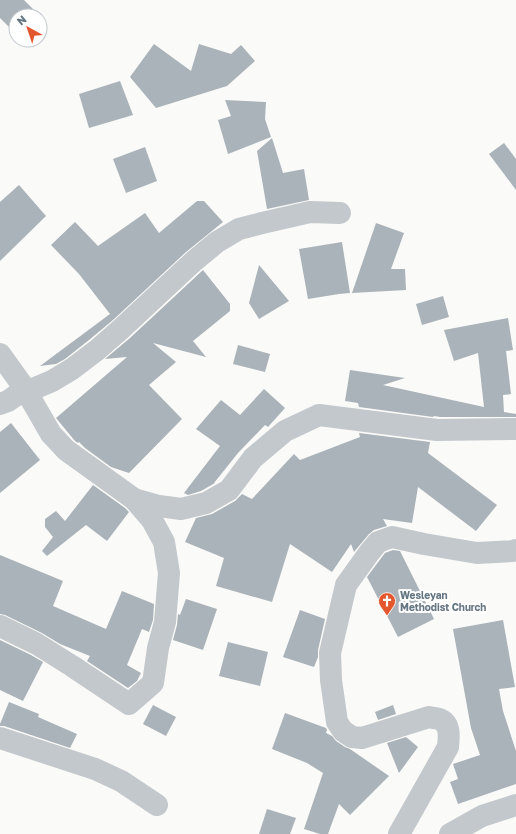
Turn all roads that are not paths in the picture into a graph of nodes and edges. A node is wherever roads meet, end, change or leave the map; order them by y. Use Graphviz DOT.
graph roads {
  1 [pos="340,213"];
  2 [pos="0,354"];
  3 [pos="25,389"];
  4 [pos="0,404"];
  5 [pos="516,429"];
  6 [pos="134,499"];
  7 [pos="516,550"];
  8 [pos="0,626"];
  9 [pos="0,738"];
  10 [pos="514,804"];
  11 [pos="157,805"];
  12 [pos="399,834"];
  13 [pos="450,834"];
  1 -- 3 [label="street"];
  2 -- 3 [label="street"];
  3 -- 4 [label="street"];
  3 -- 6 [label="street"];
  5 -- 6 [label="street"];
  6 -- 8 [label="street"];
  7 -- 12 [label="street"];
  9 -- 11 [label="street"];
  10 -- 13 [label="street"];
}
